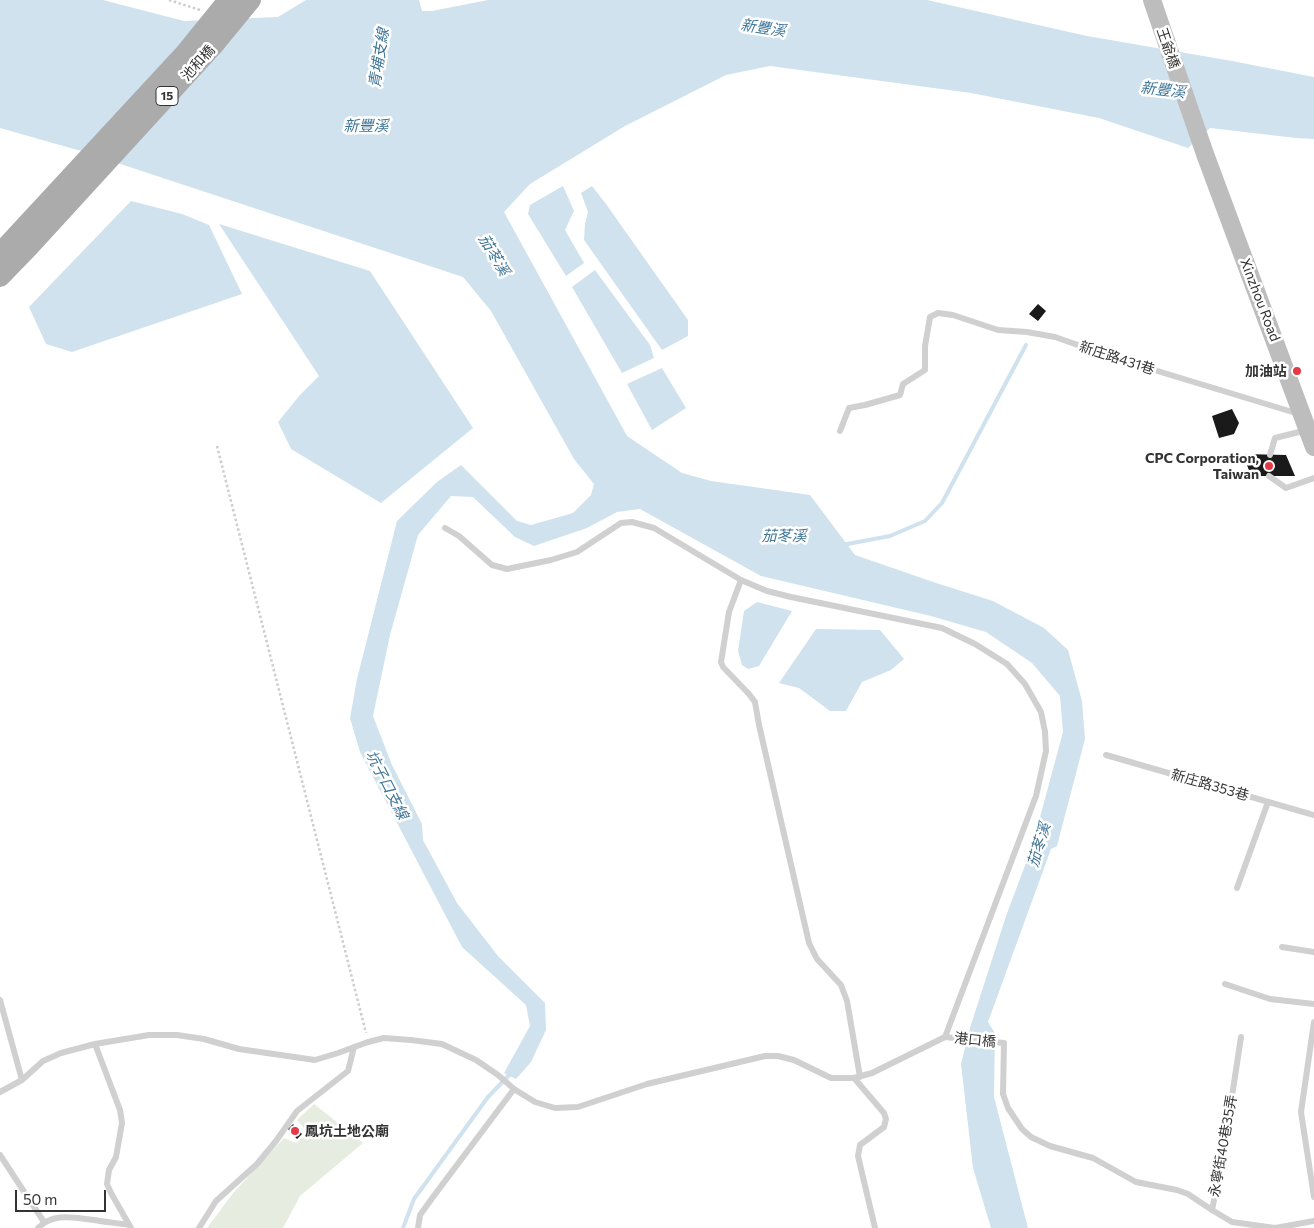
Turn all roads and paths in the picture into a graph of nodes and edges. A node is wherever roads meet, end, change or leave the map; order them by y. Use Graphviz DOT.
graph roads {
  1 [pos="169,0"];
  2 [pos="228,0"];
  3 [pos="251,0"];
  4 [pos="1152,0"];
  5 [pos="202,10"];
  6 [pos="1205,154"];
  7 [pos="74,186"];
  8 [pos="0,253"];
  9 [pos="0,277"];
  10 [pos="1305,422"];
  11 [pos="840,431"];
  12 [pos="217,446"];
  13 [pos="1314,447"];
  14 [pos="1270,455"];
  15 [pos="1269,476"];
  16 [pos="1314,478"];
  17 [pos="444,528"];
  18 [pos="741,580"];
  19 [pos="1106,755"];
  20 [pos="1268,802"];
  21 [pos="1314,816"];
  22 [pos="1237,888"];
  23 [pos="1282,947"];
  24 [pos="1314,952"];
  25 [pos="1224,984"];
  26 [pos="0,1000"];
  27 [pos="1314,1004"];
  28 [pos="1314,1022"];
  29 [pos="945,1037"];
  30 [pos="1241,1037"];
  31 [pos="368,1042"];
  32 [pos="95,1044"];
  33 [pos="354,1047"];
  34 [pos="857,1077"];
  35 [pos="22,1080"];
  36 [pos="514,1090"];
  37 [pos="0,1092"];
  38 [pos="0,1155"];
  39 [pos="1314,1197"];
  40 [pos="1212,1210"];
  41 [pos="44,1222"];
  42 [pos="1314,1222"];
  43 [pos="130,1226"];
  44 [pos="38,1228"];
  45 [pos="199,1228"];
  46 [pos="418,1228"];
  47 [pos="875,1228"];
  48 [pos="1275,1228"];
  1 -- 5 [label="path"];
  2 -- 7 [label="main road, 池和橋 / 15"];
  3 -- 7 [label="main road, 池和橋 / 15"];
  4 -- 6 [label="street, 王爺橋"];
  6 -- 10 [label="street, Xinzhou Road"];
  7 -- 8 [label="main road, 15"];
  7 -- 9 [label="main road, 15"];
  10 -- 11 [label="lane, 新庄路431巷"];
  10 -- 13 [label="street, Xinzhou Road"];
  10 -- 14 [label="lane"];
  12 -- 31 [label="path"];
  15 -- 16 [label="lane"];
  17 -- 18 [label="lane"];
  18 -- 29 [label="lane"];
  18 -- 34 [label="lane"];
  19 -- 20 [label="lane, 新庄路353巷"];
  20 -- 21 [label="lane, 新庄路353巷"];
  20 -- 22 [label="lane"];
  23 -- 24 [label="lane"];
  25 -- 27 [label="lane"];
  26 -- 35 [label="lane"];
  28 -- 39 [label="lane"];
  29 -- 34 [label="lane"];
  29 -- 40 [label="lane, 港口橋"];
  30 -- 40 [label="lane, 永寧街40巷35弄"];
  31 -- 33 [label="lane"];
  31 -- 36 [label="lane"];
  32 -- 33 [label="lane"];
  32 -- 35 [label="lane"];
  32 -- 43 [label="lane"];
  33 -- 45 [label="lane"];
  34 -- 36 [label="lane"];
  34 -- 47 [label="lane"];
  35 -- 37 [label="lane"];
  36 -- 46 [label="lane"];
  38 -- 41 [label="lane"];
  40 -- 48 [label="lane, 永寧街40巷35弄"];
  41 -- 43 [label="lane"];
  41 -- 44 [label="lane"];
  42 -- 48 [label="lane, 永寧街40巷35弄"];
}
